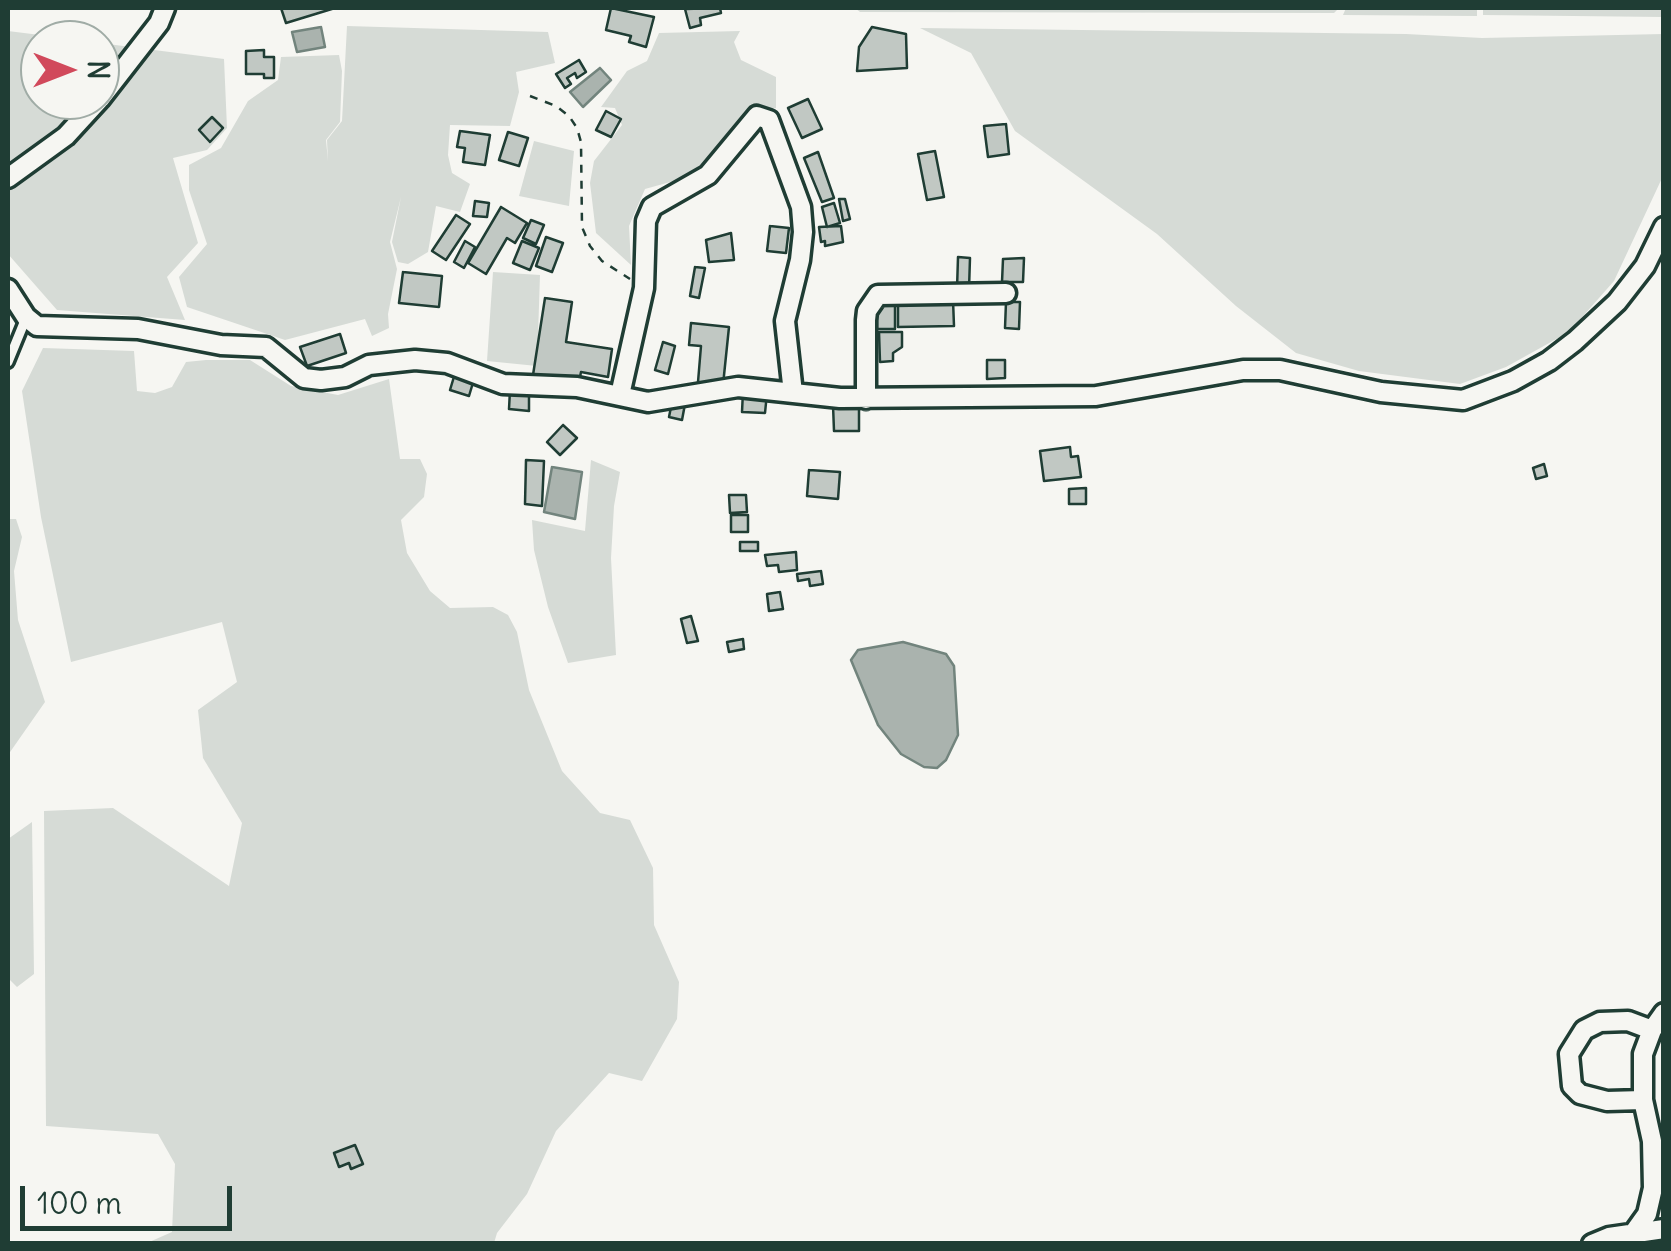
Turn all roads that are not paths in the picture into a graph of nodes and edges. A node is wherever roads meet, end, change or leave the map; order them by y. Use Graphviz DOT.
graph roads {
  1 [pos="165,8"];
  2 [pos="120,72"];
  3 [pos="80,120"];
  4 [pos="8,178"];
  5 [pos="1664,227"];
  6 [pos="8,289"];
  7 [pos="1006,292"];
  8 [pos="26,317"];
  9 [pos="8,362"];
  10 [pos="792,393"];
  11 [pos="620,395"];
  12 [pos="866,399"];
  13 [pos="1664,1013"];
  14 [pos="1652,1030"];
  15 [pos="1643,1100"];
  16 [pos="1664,1229"];
  17 [pos="1632,1234"];
  18 [pos="1592,1244"];
  1 -- 2 [label="street"];
  3 -- 4 [label="street"];
  5 -- 12 [label="street"];
  6 -- 8 [label="street"];
  7 -- 12 [label="street"];
  8 -- 9 [label="lane"];
  8 -- 11 [label="street"];
  10 -- 11 [label="street"];
  10 -- 11 [label="street"];
  10 -- 12 [label="street"];
  13 -- 14 [label="street"];
  14 -- 15 [label="street"];
  14 -- 15 [label="street"];
  15 -- 17 [label="street"];
  16 -- 17 [label="street"];
  17 -- 18 [label="street"];
}
